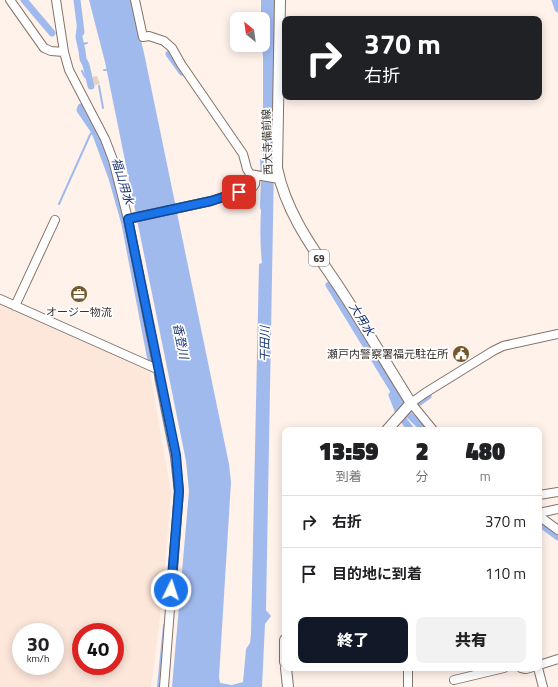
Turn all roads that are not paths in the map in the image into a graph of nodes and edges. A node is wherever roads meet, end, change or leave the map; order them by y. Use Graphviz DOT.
graph roads {
  1 [pos="10,0"];
  2 [pos="56,0"];
  3 [pos="135,0"];
  4 [pos="280,0"];
  5 [pos="64,52"];
  6 [pos="257,176"];
  7 [pos="277,179"];
  8 [pos="130,218"];
  9 [pos="55,220"];
  10 [pos="0,299"];
  11 [pos="15,306"];
  12 [pos="558,334"];
  13 [pos="157,369"];
  14 [pos="411,403"];
  15 [pos="390,427"];
  16 [pos="431,427"];
  17 [pos="558,492"];
  18 [pos="542,495"];
  19 [pos="558,509"];
  20 [pos="542,513"];
  21 [pos="542,517"];
  22 [pos="558,530"];
  23 [pos="558,659"];
  24 [pos="542,664"];
  25 [pos="286,671"];
  26 [pos="408,671"];
  27 [pos="492,671"];
  28 [pos="539,671"];
  29 [pos="454,680"];
  30 [pos="164,687"];
  31 [pos="288,687"];
  32 [pos="408,687"];
  33 [pos="543,687"];
  1 -- 5 [label="street"];
  2 -- 5 [label="street"];
  3 -- 6 [label="street"];
  4 -- 7 [label="main road, 西大寺備前線 / 69"];
  5 -- 8 [label="street"];
  6 -- 7 [label="street"];
  6 -- 8 [label="street"];
  7 -- 14 [label="main road, 西大寺備前線 / 69"];
  8 -- 13 [label="street"];
  9 -- 11 [label="street"];
  10 -- 11 [label="street"];
  11 -- 13 [label="street"];
  12 -- 14 [label="street"];
  13 -- 30 [label="street"];
  14 -- 15 [label="main road"];
  14 -- 16 [label="street"];
  17 -- 18 [label="street"];
  19 -- 20 [label="street"];
  21 -- 22 [label="street"];
  23 -- 24 [label="street"];
  25 -- 31 [label="main road"];
  26 -- 32 [label="street"];
  27 -- 29 [label="street"];
  28 -- 33 [label="street"];
}
